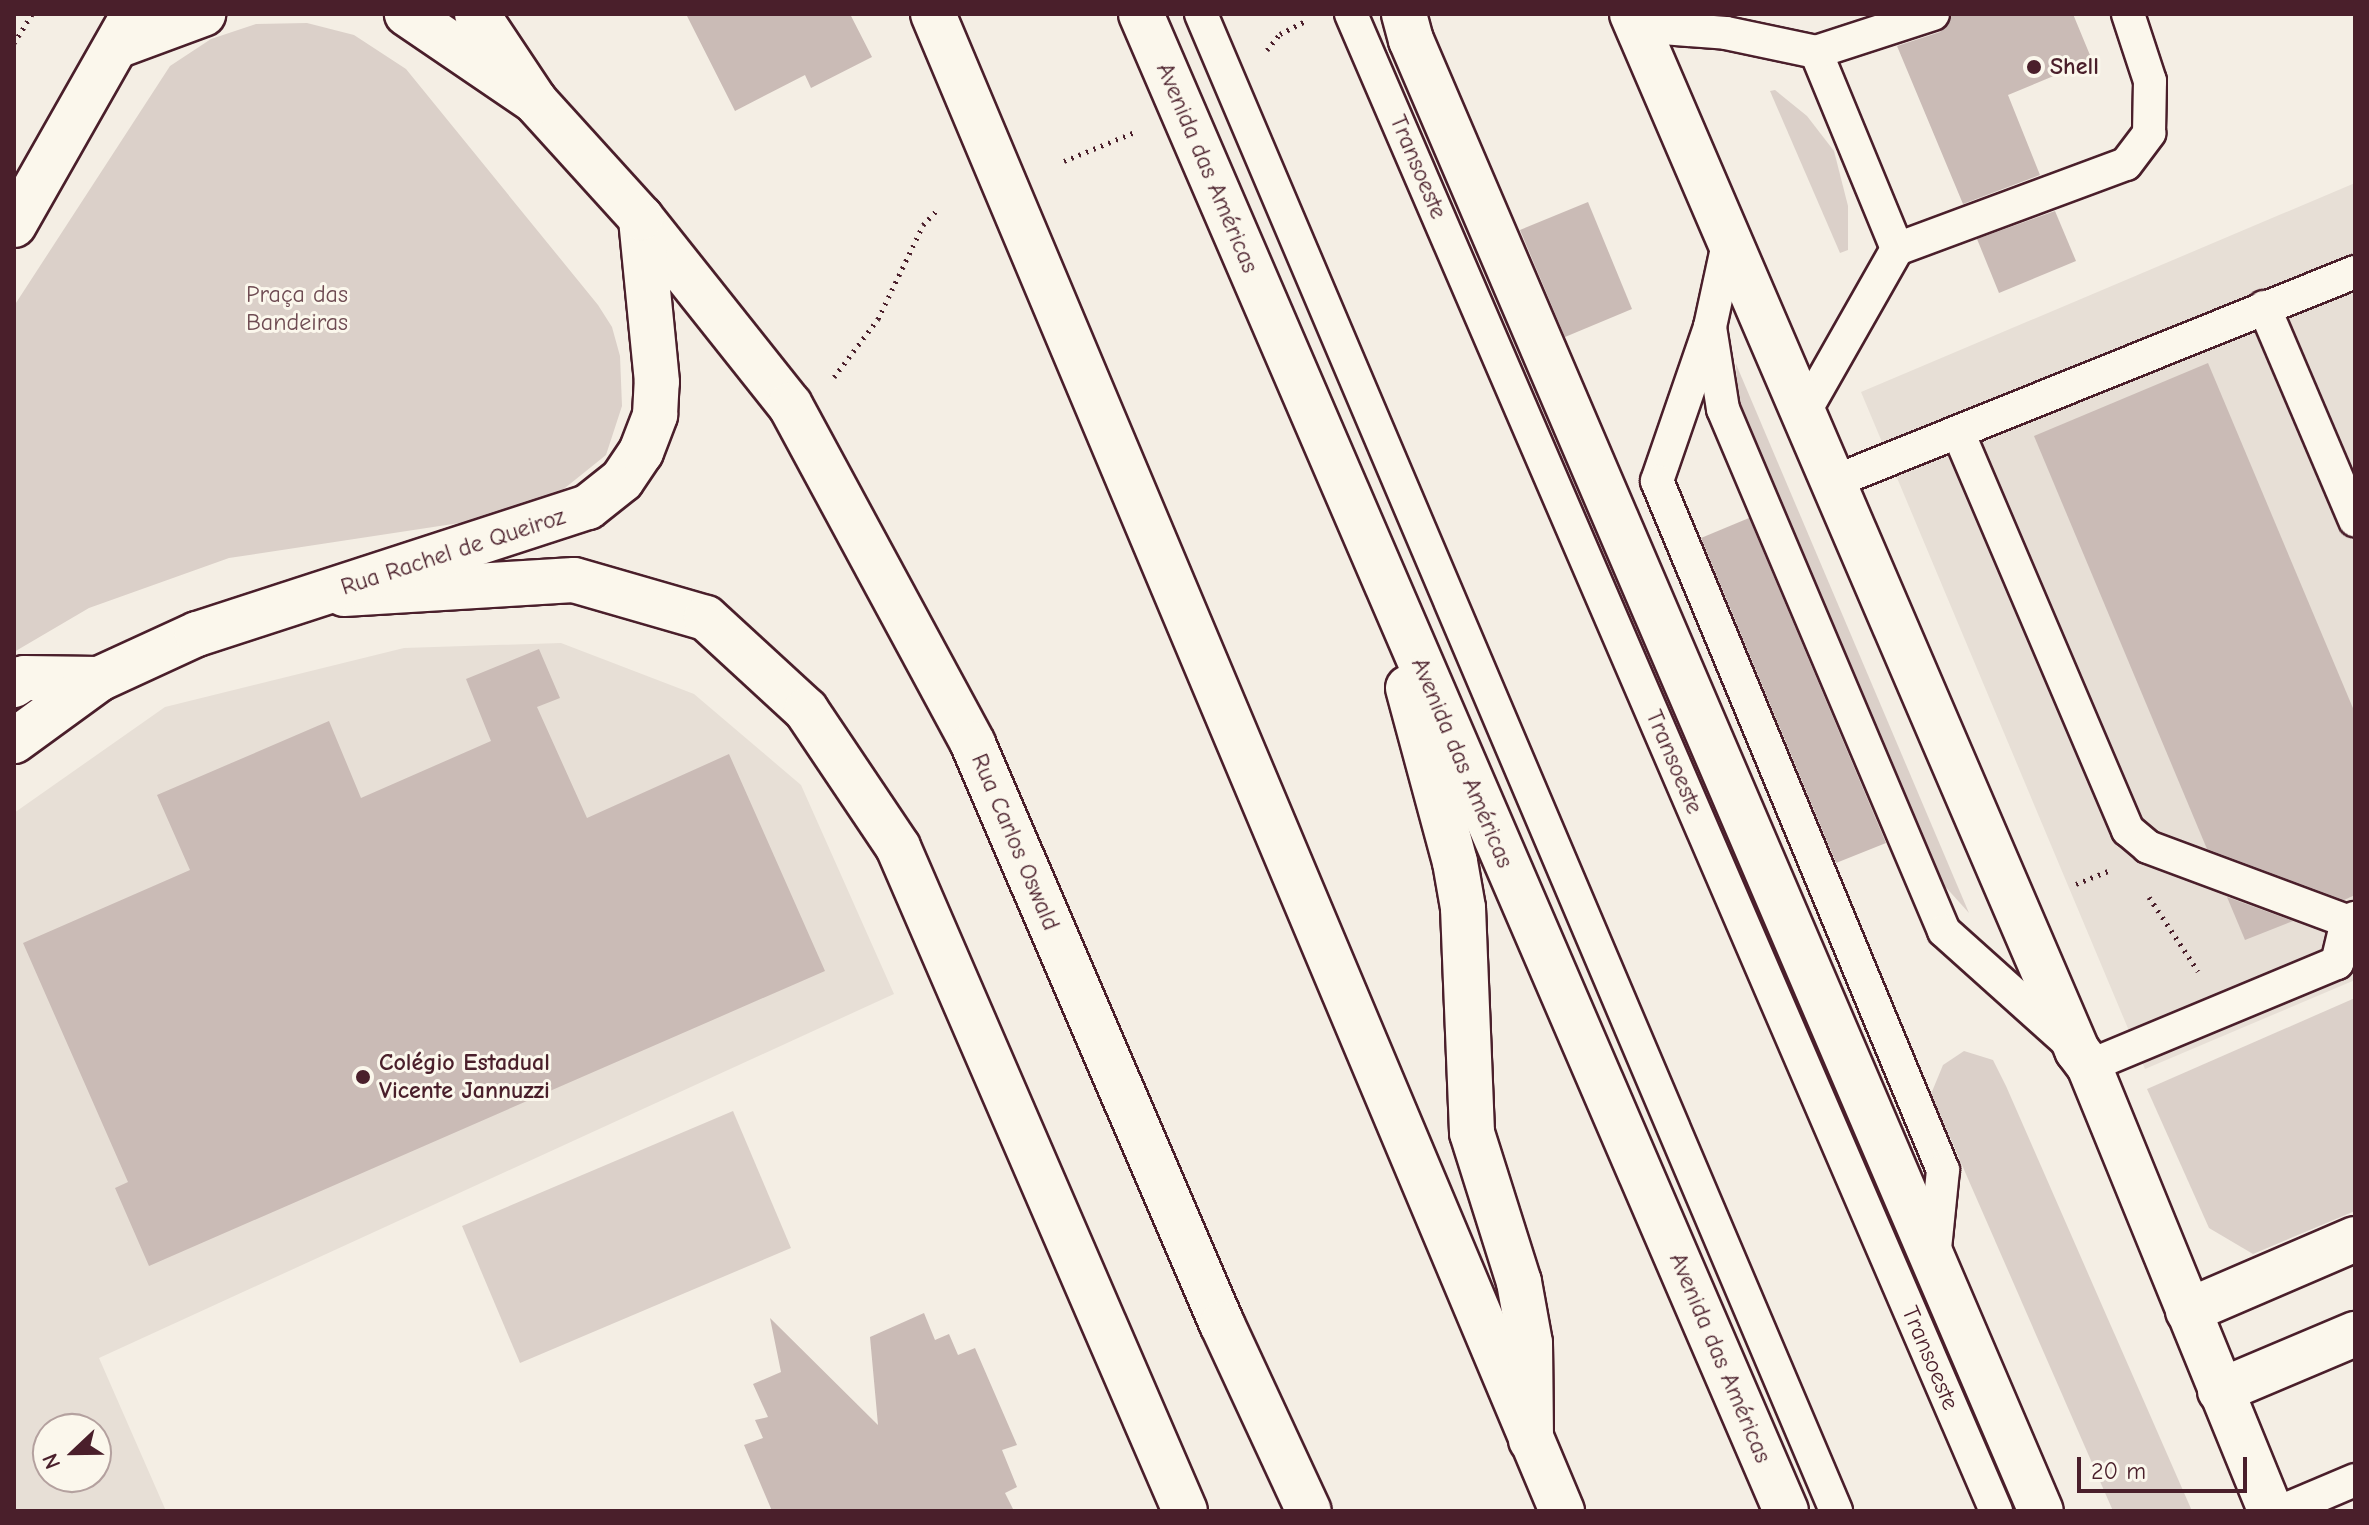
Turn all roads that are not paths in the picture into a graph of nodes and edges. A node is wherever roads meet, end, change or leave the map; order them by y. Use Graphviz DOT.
graph roads {
  1 [pos="203,14"];
  2 [pos="407,14"];
  3 [pos="477,14"];
  4 [pos="933,14"];
  5 [pos="1141,14"];
  6 [pos="1201,14"];
  7 [pos="1351,14"];
  8 [pos="1404,14"];
  9 [pos="1933,14"];
  10 [pos="2128,14"];
  11 [pos="1635,20"];
  12 [pos="126,29"];
  13 [pos="1816,52"];
  14 [pos="535,101"];
  15 [pos="641,218"];
  16 [pos="14,225"];
  17 [pos="1729,239"];
  18 [pos="1897,249"];
  19 [pos="2355,272"];
  20 [pos="2264,307"];
  21 [pos="1710,327"];
  22 [pos="1804,413"];
  23 [pos="1958,432"];
  24 [pos="1833,482"];
  25 [pos="2355,520"];
  26 [pos="1389,592"];
  27 [pos="318,595"];
  28 [pos="99,679"];
  29 [pos="14,685"];
  30 [pos="14,741"];
  31 [pos="2351,919"];
  32 [pos="2083,1058"];
  33 [pos="2355,1239"];
  34 [pos="1934,1259"];
  35 [pos="2188,1311"];
  36 [pos="2355,1334"];
  37 [pos="2220,1391"];
  38 [pos="1531,1440"];
  39 [pos="2355,1480"];
  40 [pos="1177,1507"];
  41 [pos="1309,1511"];
  42 [pos="1562,1511"];
  43 [pos="1786,1511"];
  44 [pos="1836,1511"];
  45 [pos="1996,1511"];
  46 [pos="2041,1511"];
  47 [pos="2271,1511"];
  48 [pos="2282,1511"];
  1 -- 12 [label="main road"];
  2 -- 14 [label="main road"];
  3 -- 14 [label="main road"];
  4 -- 38 [label="main road"];
  5 -- 26 [label="main road, Avenida das Américas"];
  6 -- 44 [label="lane"];
  7 -- 45 [label="lane, Transoeste"];
  8 -- 34 [label="main road"];
  9 -- 13 [label="lane"];
  10 -- 18 [label="lane"];
  11 -- 13 [label="lane"];
  11 -- 17 [label="main road"];
  12 -- 16 [label="main road"];
  13 -- 18 [label="lane"];
  14 -- 15 [label="main road"];
  15 -- 27 [label="main road, Rua Rachel de Queiroz"];
  15 -- 41 [label="main road, Rua Carlos Oswald"];
  17 -- 21 [label="lane"];
  17 -- 22 [label="main road"];
  18 -- 22 [label="lane"];
  19 -- 20 [label="lane"];
  20 -- 23 [label="lane"];
  20 -- 25 [label="lane"];
  21 -- 32 [label="lane"];
  21 -- 34 [label="lane"];
  22 -- 24 [label="main road"];
  23 -- 24 [label="lane"];
  23 -- 31 [label="lane"];
  24 -- 32 [label="main road"];
  26 -- 38 [label="main road"];
  26 -- 43 [label="main road, Avenida das Américas"];
  27 -- 28 [label="main road, Rua Rachel de Queiroz"];
  27 -- 40 [label="main road"];
  28 -- 29 [label="main road"];
  28 -- 30 [label="main road, Rua Rachel de Queiroz"];
  31 -- 32 [label="lane"];
  32 -- 35 [label="main road"];
  33 -- 35 [label="main road"];
  34 -- 46 [label="main road"];
  35 -- 37 [label="main road"];
  36 -- 37 [label="main road"];
  37 -- 47 [label="main road"];
  38 -- 42 [label="main road"];
  39 -- 48 [label="lane"];
}
